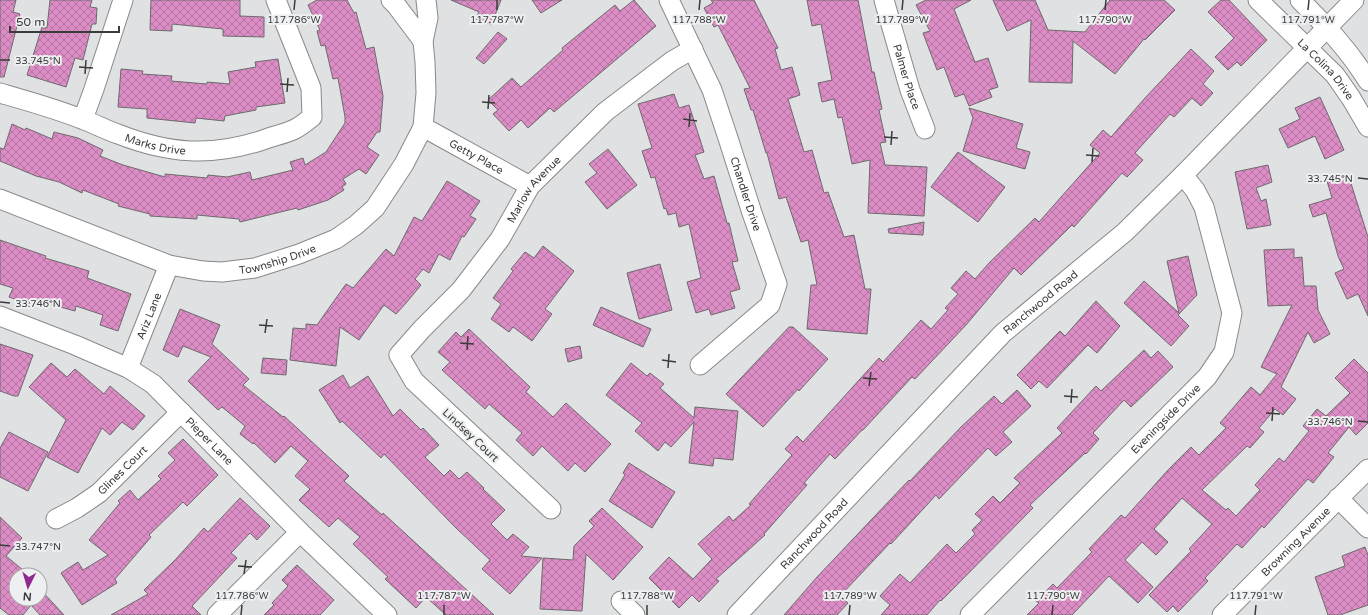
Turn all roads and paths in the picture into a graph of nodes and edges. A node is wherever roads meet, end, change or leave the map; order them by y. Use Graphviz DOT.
graph roads {
  1 [pos="123,0"];
  2 [pos="276,0"];
  3 [pos="426,0"];
  4 [pos="669,0"];
  5 [pos="884,0"];
  6 [pos="1258,0"];
  7 [pos="1300,0"];
  8 [pos="1354,0"];
  9 [pos="396,1"];
  10 [pos="1327,27"];
  11 [pos="423,41"];
  12 [pos="1308,48"];
  13 [pos="693,49"];
  14 [pos="1368,81"];
  15 [pos="0,93"];
  16 [pos="83,119"];
  17 [pos="423,127"];
  18 [pos="1368,128"];
  19 [pos="925,129"];
  20 [pos="1183,174"];
  21 [pos="530,186"];
  22 [pos="0,199"];
  23 [pos="168,264"];
  24 [pos="0,316"];
  25 [pos="399,355"];
  26 [pos="700,365"];
  27 [pos="128,368"];
  28 [pos="181,412"];
  29 [pos="1368,469"];
  30 [pos="1338,498"];
  31 [pos="551,509"];
  32 [pos="56,519"];
  33 [pos="1368,528"];
  34 [pos="300,532"];
  35 [pos="621,601"];
  36 [pos="217,615"];
  37 [pos="387,615"];
  38 [pos="635,615"];
  39 [pos="736,615"];
  40 [pos="970,615"];
  41 [pos="1222,615"];
  1 -- 16 [label="street"];
  2 -- 16 [label="street, Marks Drive"];
  3 -- 11 [label="street, Township Drive"];
  4 -- 13 [label="street, Chandler Drive"];
  5 -- 19 [label="street, Palmer Place"];
  6 -- 12 [label="street, La Colina Drive"];
  7 -- 10 [label="street"];
  8 -- 10 [label="street, Ranchwood Road"];
  9 -- 11 [label="street, Township Drive"];
  10 -- 12 [label="street, Ranchwood Road"];
  10 -- 14 [label="street"];
  11 -- 17 [label="street, Township Drive"];
  12 -- 18 [label="street, La Colina Drive"];
  12 -- 20 [label="street, Ranchwood Road"];
  13 -- 21 [label="street, Marlow Avenue"];
  13 -- 26 [label="street, Chandler Drive"];
  15 -- 16 [label="street, Marks Drive"];
  17 -- 21 [label="street, Getty Place"];
  17 -- 23 [label="street, Township Drive"];
  20 -- 39 [label="street, Ranchwood Road"];
  20 -- 40 [label="street, Eveningside Drive"];
  21 -- 25 [label="street, Marlow Avenue"];
  22 -- 23 [label="street, Township Drive"];
  23 -- 27 [label="street, Ariz Lane"];
  24 -- 27 [label="street, Pieper Lane"];
  25 -- 31 [label="street, Lindsey Court"];
  27 -- 28 [label="street, Pieper Lane"];
  28 -- 32 [label="street, Glines Court"];
  28 -- 34 [label="street, Pieper Lane"];
  29 -- 30 [label="street, Browning Avenue"];
  30 -- 33 [label="street"];
  30 -- 41 [label="street, Browning Avenue"];
  34 -- 36 [label="street"];
  34 -- 37 [label="street, Pieper Lane"];
  35 -- 38 [label="street"];
}
